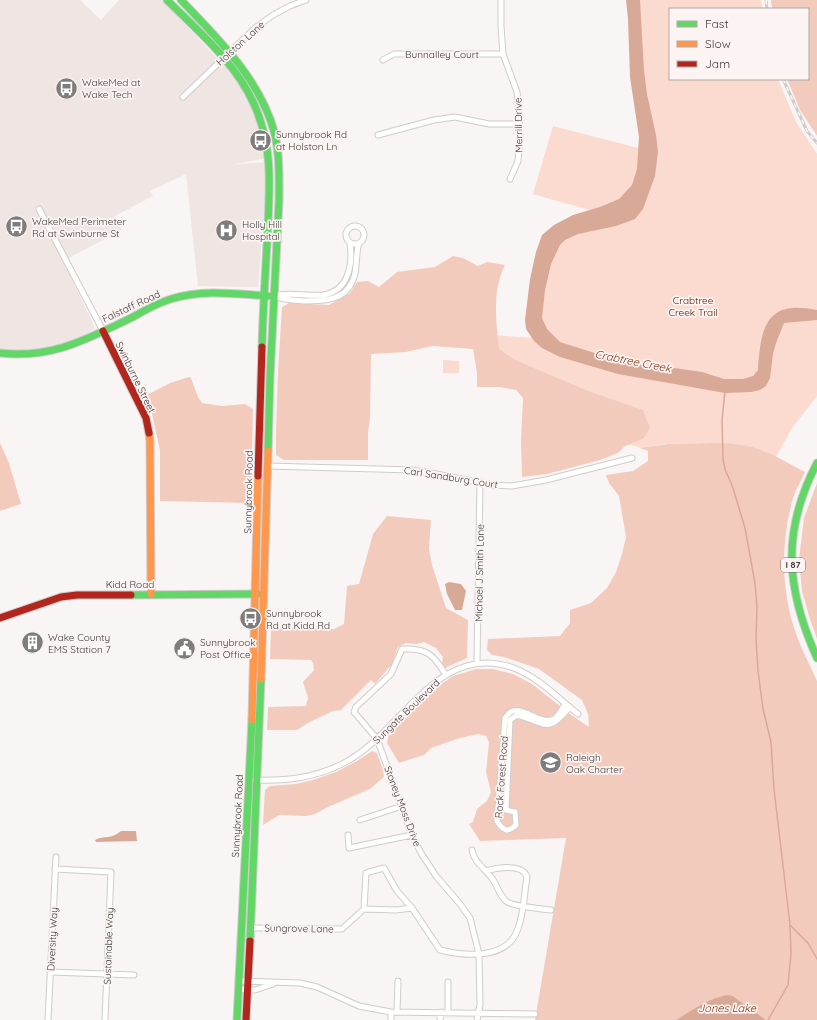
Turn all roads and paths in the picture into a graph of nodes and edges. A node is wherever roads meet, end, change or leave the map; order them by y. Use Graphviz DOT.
graph roads {
  1 [pos="167,0"];
  2 [pos="181,0"];
  3 [pos="306,0"];
  4 [pos="501,0"];
  5 [pos="231,52"];
  6 [pos="503,54"];
  7 [pos="224,58"];
  8 [pos="382,60"];
  9 [pos="182,97"];
  10 [pos="519,124"];
  11 [pos="378,135"];
  12 [pos="510,180"];
  13 [pos="39,210"];
  14 [pos="350,243"];
  15 [pos="359,243"];
  16 [pos="264,295"];
  17 [pos="274,296"];
  18 [pos="102,331"];
  19 [pos="0,353"];
  20 [pos="259,422"];
  21 [pos="632,458"];
  22 [pos="817,463"];
  23 [pos="268,466"];
  24 [pos="480,482"];
  25 [pos="151,594"];
  26 [pos="255,594"];
  27 [pos="264,594"];
  28 [pos="0,618"];
  29 [pos="817,658"];
  30 [pos="477,663"];
  31 [pos="446,675"];
  32 [pos="568,705"];
  33 [pos="578,714"];
  34 [pos="377,739"];
  35 [pos="248,780"];
  36 [pos="258,780"];
  37 [pos="402,806"];
  38 [pos="360,820"];
  39 [pos="412,835"];
  40 [pos="348,836"];
  41 [pos="472,850"];
  42 [pos="56,857"];
  43 [pos="55,870"];
  44 [pos="486,871"];
  45 [pos="523,906"];
  46 [pos="412,908"];
  47 [pos="364,909"];
  48 [pos="551,910"];
  49 [pos="251,928"];
  50 [pos="479,954"];
  51 [pos="50,972"];
  52 [pos="107,974"];
  53 [pos="134,976"];
  54 [pos="239,981"];
  55 [pos="398,981"];
  56 [pos="248,982"];
  57 [pos="448,982"];
  58 [pos="276,983"];
  59 [pos="239,989"];
  60 [pos="247,990"];
  61 [pos="391,1012"];
  62 [pos="397,1012"];
  63 [pos="441,1012"];
  64 [pos="448,1012"];
  65 [pos="479,1013"];
  66 [pos="535,1014"];
  67 [pos="48,1020"];
  68 [pos="105,1020"];
  69 [pos="237,1020"];
  70 [pos="246,1020"];
  71 [pos="391,1020"];
  72 [pos="440,1020"];
  73 [pos="477,1020"];
  1 -- 7 [label="main road, Sunnybrook Road"];
  2 -- 5 [label="main road, Sunnybrook Road"];
  3 -- 5 [label="street, Holston Lane"];
  4 -- 6 [label="street, Merrill Drive"];
  5 -- 7 [label="street, Holston Lane"];
  5 -- 17 [label="main road, Sunnybrook Road"];
  6 -- 8 [label="street, Bunnalley Court"];
  6 -- 10 [label="street, Merrill Drive"];
  7 -- 9 [label="street, Holston Lane"];
  7 -- 16 [label="main road, Sunnybrook Road"];
  10 -- 11 [label="street"];
  10 -- 12 [label="street, Merrill Drive"];
  13 -- 18 [label="street, Swinburne Street"];
  14 -- 15 [label="street"];
  14 -- 15 [label="street, Falstaff Road"];
  14 -- 17 [label="street, Falstaff Road"];
  15 -- 17 [label="street, Falstaff Road"];
  16 -- 17 [label="main road, Falstaff Road"];
  16 -- 18 [label="main road, Falstaff Road"];
  16 -- 20 [label="main road, Sunnybrook Road"];
  17 -- 23 [label="main road, Sunnybrook Road"];
  18 -- 19 [label="main road, Falstaff Road"];
  18 -- 25 [label="main road, Swinburne Street"];
  20 -- 23 [label="main road"];
  20 -- 26 [label="main road, Sunnybrook Road"];
  21 -- 24 [label="street, Carl Sandburg Court"];
  22 -- 29 [label="main road, I 87"];
  23 -- 24 [label="street, Carl Sandburg Court"];
  23 -- 27 [label="main road, Sunnybrook Road"];
  24 -- 30 [label="street, Michael J Smith Lane"];
  25 -- 26 [label="main road, Kidd Road"];
  25 -- 28 [label="main road, Kidd Road"];
  26 -- 27 [label="main road, Kidd Road"];
  26 -- 35 [label="main road, Sunnybrook Road"];
  27 -- 36 [label="main road, Sunnybrook Road"];
  30 -- 31 [label="street, Sungate Boulevard"];
  30 -- 32 [label="street, Sungate Boulevard"];
  31 -- 34 [label="street, Sungate Boulevard"];
  31 -- 34 [label="street, Stoney Moss Drive"];
  32 -- 32 [label="street, Rock Forest Road"];
  32 -- 33 [label="street, Sungate Boulevard"];
  34 -- 36 [label="street, Sungate Boulevard"];
  34 -- 37 [label="street, Stoney Moss Drive"];
  35 -- 36 [label="street, Sungate Boulevard"];
  35 -- 54 [label="main road, Sunnybrook Road"];
  36 -- 49 [label="main road, Sunnybrook Road"];
  37 -- 38 [label="street"];
  37 -- 39 [label="street, Stoney Moss Drive"];
  39 -- 40 [label="street"];
  39 -- 50 [label="street, Stoney Moss Drive"];
  41 -- 44 [label="street"];
  42 -- 43 [label="street, Diversity Way"];
  43 -- 51 [label="street, Diversity Way"];
  43 -- 52 [label="street, Sustainable Way"];
  44 -- 45 [label="street"];
  44 -- 45 [label="street"];
  45 -- 48 [label="street"];
  45 -- 50 [label="street"];
  46 -- 47 [label="street"];
  46 -- 47 [label="street"];
  46 -- 50 [label="street"];
  47 -- 49 [label="street, Sungrove Lane"];
  49 -- 56 [label="main road, Sunnybrook Road"];
  50 -- 65 [label="street, Stoney Moss Drive"];
  51 -- 52 [label="street"];
  51 -- 67 [label="street, Diversity Way"];
  52 -- 53 [label="street"];
  52 -- 68 [label="street, Sustainable Way"];
  54 -- 56 [label="street"];
  54 -- 59 [label="main road, Sunnybrook Road"];
  55 -- 62 [label="street"];
  56 -- 58 [label="street"];
  56 -- 60 [label="main road, Sunnybrook Road"];
  57 -- 64 [label="street"];
  58 -- 60 [label="street"];
  58 -- 61 [label="street"];
  59 -- 60 [label="street"];
  59 -- 69 [label="main road, Sunnybrook Road"];
  60 -- 70 [label="main road, Sunnybrook Road"];
  61 -- 62 [label="street"];
  61 -- 71 [label="street"];
  62 -- 63 [label="street"];
  63 -- 64 [label="street"];
  63 -- 72 [label="street"];
  64 -- 65 [label="street"];
  65 -- 66 [label="street"];
  65 -- 73 [label="street, Stoney Moss Drive"];
}
